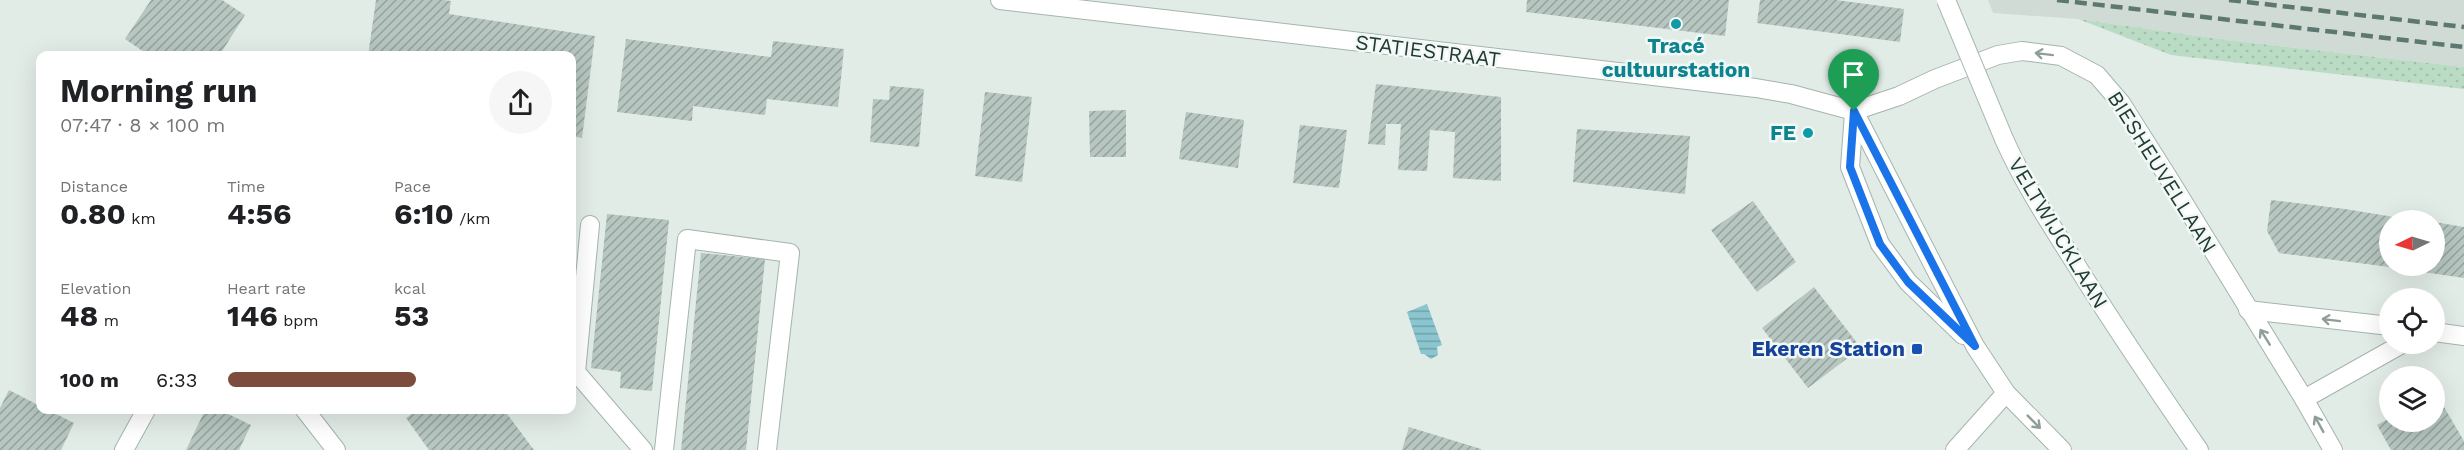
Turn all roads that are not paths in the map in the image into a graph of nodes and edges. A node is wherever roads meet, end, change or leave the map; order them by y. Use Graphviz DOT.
graph roads {
  1 [pos="1000,0"];
  2 [pos="1946,0"];
  3 [pos="1854,111"];
  4 [pos="590,225"];
  5 [pos="2248,310"];
  6 [pos="2379,326"];
  7 [pos="2445,333"];
  8 [pos="2464,336"];
  9 [pos="1975,346"];
  10 [pos="2384,354"];
  11 [pos="2006,393"];
  12 [pos="2304,399"];
  13 [pos="144,414"];
  14 [pos="308,414"];
  15 [pos="1960,443"];
  16 [pos="124,450"];
  17 [pos="336,450"];
  18 [pos="643,450"];
  19 [pos="664,450"];
  20 [pos="767,450"];
  21 [pos="2062,450"];
  22 [pos="2199,450"];
  23 [pos="2333,450"];
  1 -- 3 [label="street, STATIESTRAAT"];
  2 -- 22 [label="street, VELTWIJCKLAAN, bridge"];
  5 -- 3 [label="street, BIESHEUVELLAAN, one-way"];
  3 -- 9 [label="street"];
  3 -- 9 [label="street"];
  4 -- 18 [label="street"];
  6 -- 5 [label="street, one-way"];
  12 -- 5 [label="street, BIESHEUVELLAAN, one-way"];
  7 -- 8 [label="street"];
  9 -- 11 [label="street"];
  10 -- 12 [label="street"];
  11 -- 15 [label="street"];
  11 -- 21 [label="street, one-way"];
  23 -- 12 [label="street, BIESHEUVELLAAN, one-way"];
  13 -- 16 [label="street"];
  14 -- 17 [label="street"];
  19 -- 20 [label="street"];
}
